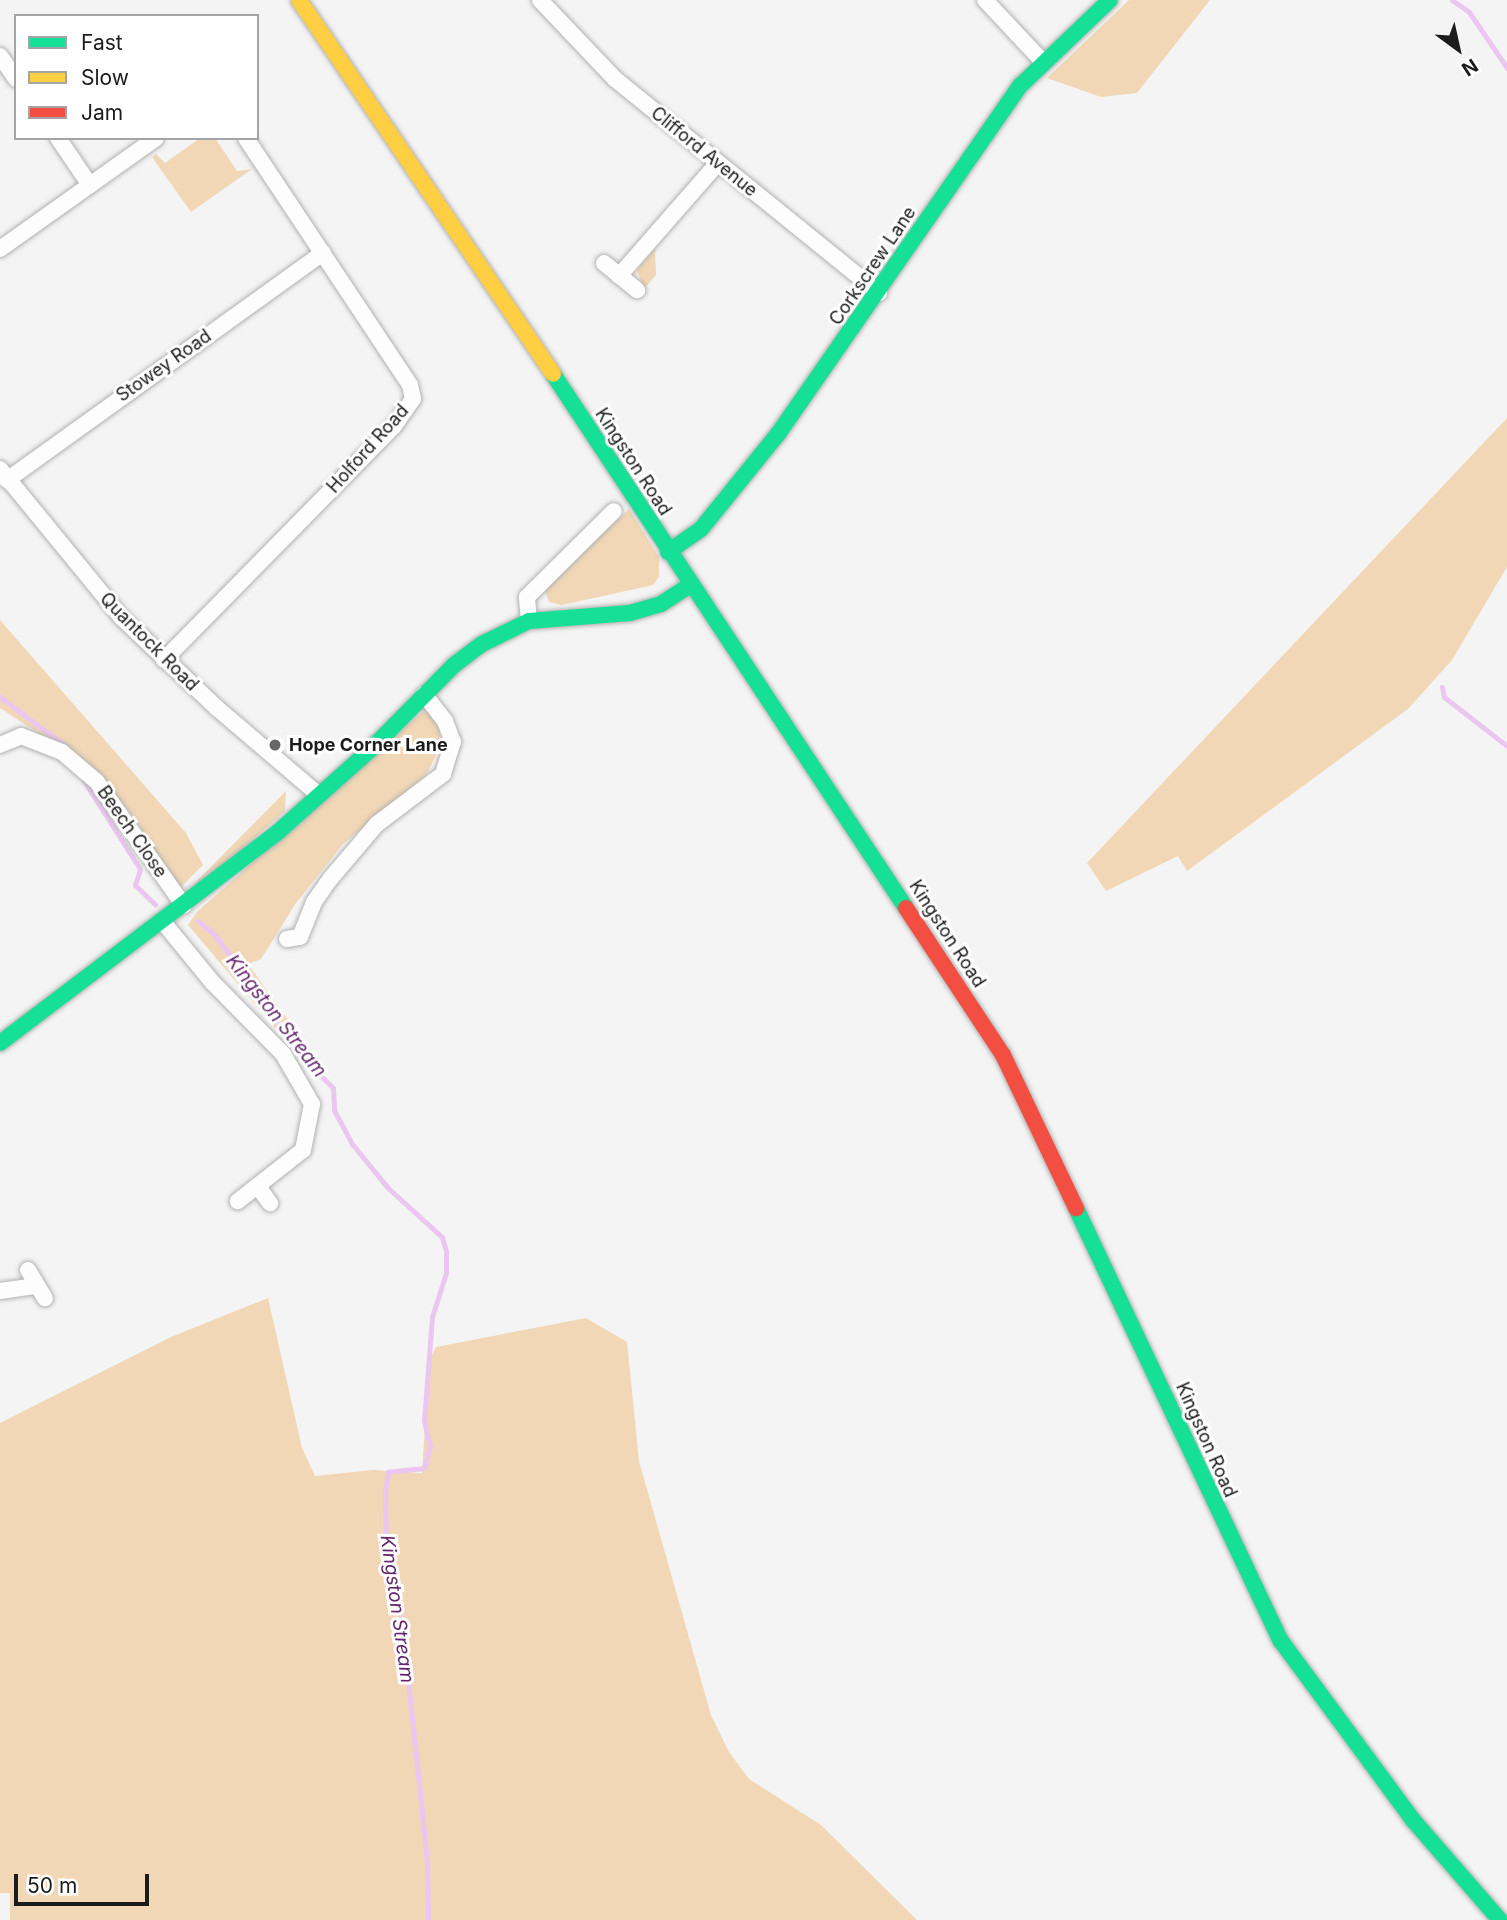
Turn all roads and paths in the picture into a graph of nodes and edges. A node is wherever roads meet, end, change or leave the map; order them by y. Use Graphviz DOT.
graph roads {
  1 [pos="299,0"];
  2 [pos="540,0"];
  3 [pos="985,0"];
  4 [pos="1110,0"];
  5 [pos="0,56"];
  6 [pos="1043,62"];
  7 [pos="14,76"];
  8 [pos="59,140"];
  9 [pos="153,140"];
  10 [pos="247,140"];
  11 [pos="717,163"];
  12 [pos="90,185"];
  13 [pos="0,249"];
  14 [pos="323,253"];
  15 [pos="604,263"];
  16 [pos="619,276"];
  17 [pos="637,290"];
  18 [pos="879,293"];
  19 [pos="4,475"];
  20 [pos="614,511"];
  21 [pos="668,552"];
  22 [pos="690,585"];
  23 [pos="529,621"];
  24 [pos="164,660"];
  25 [pos="424,694"];
  26 [pos="0,745"];
  27 [pos="319,794"];
  28 [pos="184,906"];
  29 [pos="163,922"];
  30 [pos="299,941"];
  31 [pos="0,1043"];
  32 [pos="259,1188"];
  33 [pos="238,1201"];
  34 [pos="270,1203"];
  35 [pos="28,1270"];
  36 [pos="0,1292"];
  37 [pos="1500,1920"];
  1 -- 21 [label="street, Kingston Road"];
  2 -- 11 [label="street, Clifford Avenue"];
  3 -- 6 [label="street"];
  4 -- 6 [label="street, Corkscrew Lane"];
  5 -- 7 [label="street"];
  6 -- 18 [label="street, Corkscrew Lane"];
  8 -- 12 [label="street"];
  9 -- 12 [label="street"];
  10 -- 14 [label="street, Holford Road"];
  11 -- 16 [label="street"];
  11 -- 18 [label="street, Clifford Avenue"];
  12 -- 13 [label="street"];
  14 -- 19 [label="street, Stowey Road"];
  14 -- 24 [label="street, Holford Road"];
  15 -- 16 [label="street"];
  16 -- 17 [label="street"];
  18 -- 21 [label="street, Corkscrew Lane"];
  19 -- 24 [label="street, Quantock Road"];
  20 -- 23 [label="street"];
  21 -- 22 [label="street, Kingston Road"];
  22 -- 23 [label="street"];
  22 -- 37 [label="street, Kingston Road"];
  23 -- 25 [label="street"];
  24 -- 27 [label="street, Quantock Road"];
  25 -- 27 [label="street"];
  25 -- 30 [label="street"];
  26 -- 28 [label="street, Beech Close"];
  27 -- 28 [label="street"];
  28 -- 29 [label="street"];
  29 -- 31 [label="street"];
  29 -- 32 [label="street"];
  32 -- 33 [label="street"];
  32 -- 34 [label="street"];
  35 -- 36 [label="street"];
}
